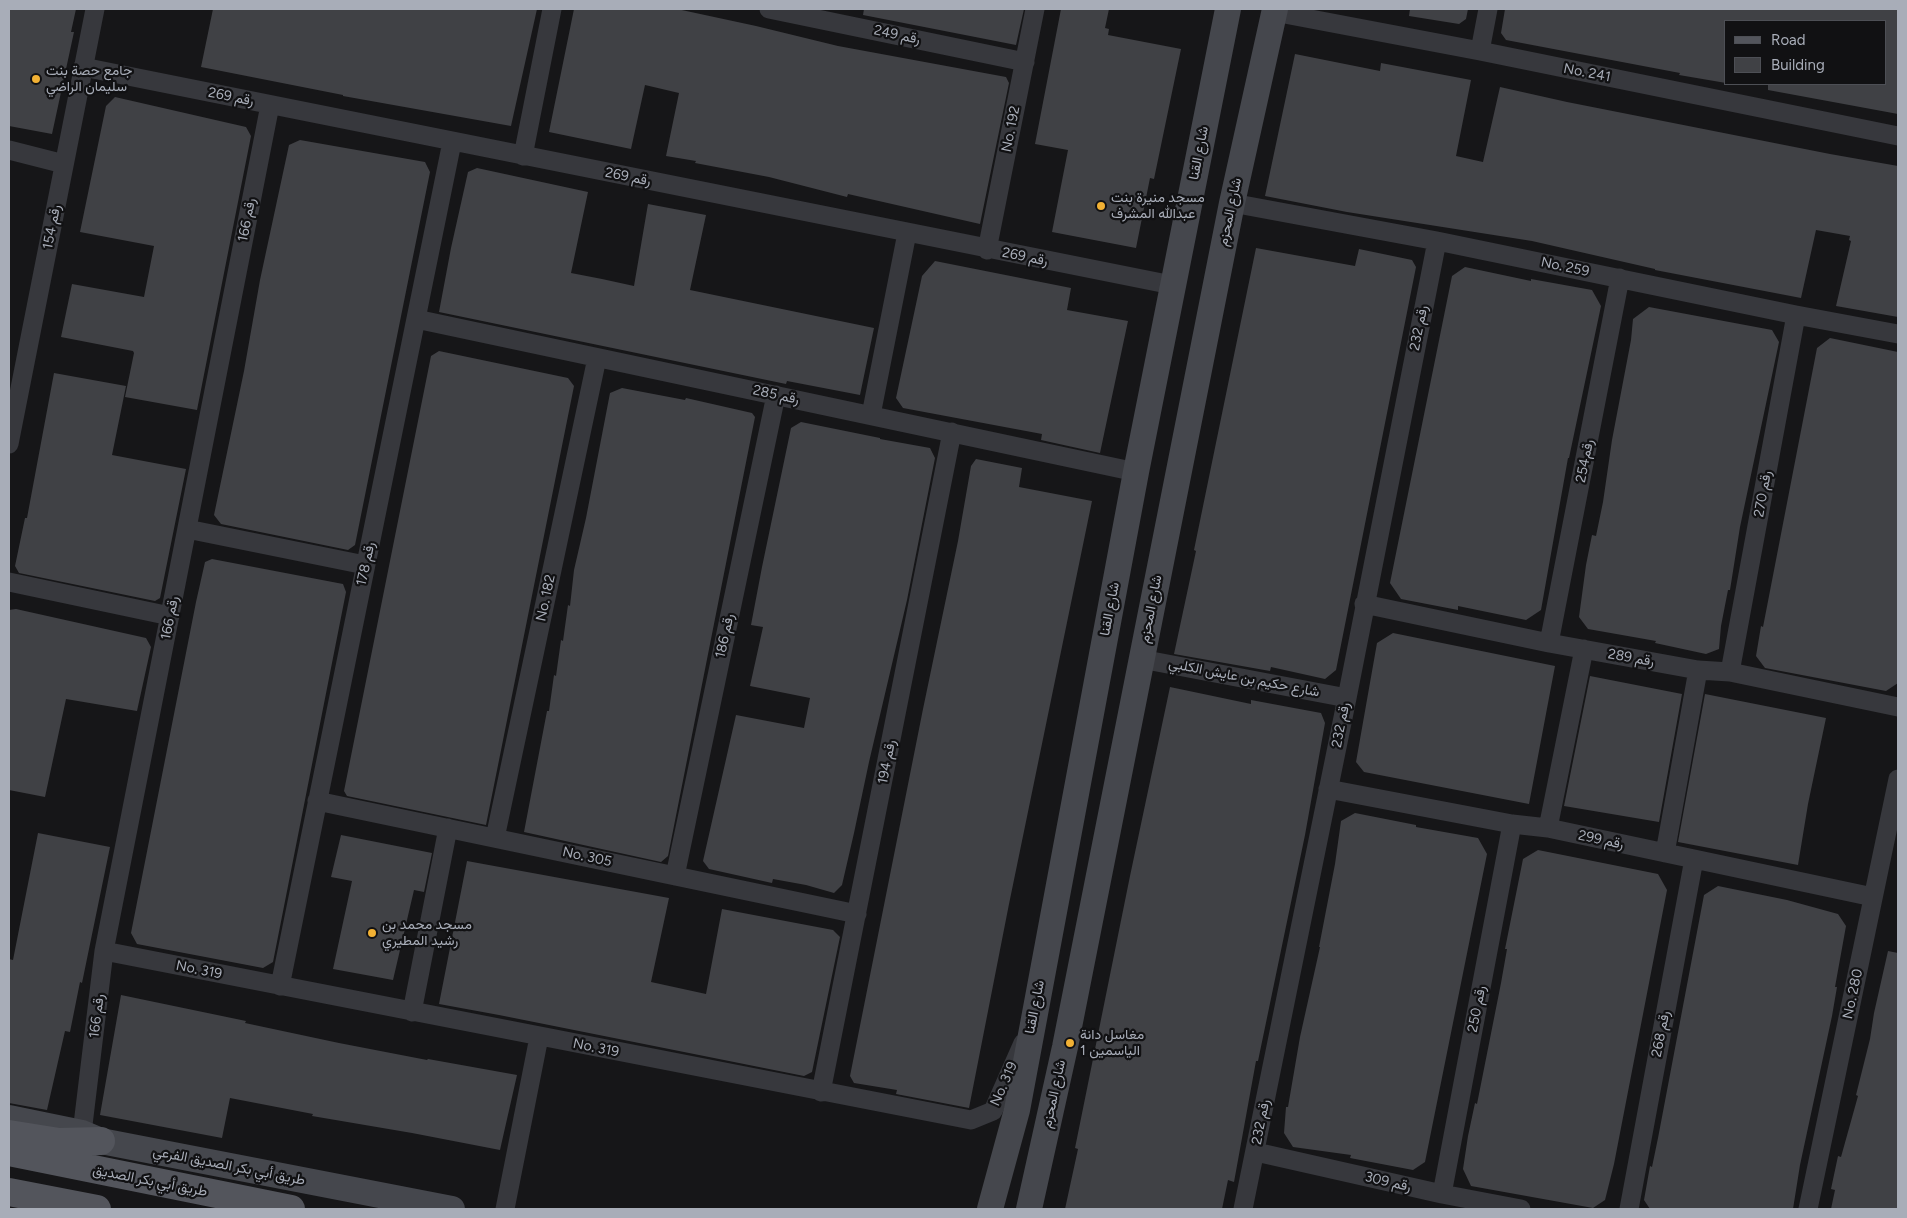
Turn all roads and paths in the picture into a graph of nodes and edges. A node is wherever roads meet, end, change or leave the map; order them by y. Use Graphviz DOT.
graph roads {
  1 [pos="95,9"];
  2 [pos="552,9"];
  3 [pos="769,9"];
  4 [pos="1035,9"];
  5 [pos="1228,9"];
  6 [pos="1488,9"];
  7 [pos="1275,10"];
  8 [pos="844,16"];
  9 [pos="1480,51"];
  10 [pos="1025,62"];
  11 [pos="83,67"];
  12 [pos="270,105"];
  13 [pos="1898,136"];
  14 [pos="452,142"];
  15 [pos="9,150"];
  16 [pos="523,156"];
  17 [pos="64,164"];
  18 [pos="1232,203"];
  19 [pos="907,234"];
  20 [pos="1437,240"];
  21 [pos="987,250"];
  22 [pos="1620,278"];
  23 [pos="1172,286"];
  24 [pos="1796,315"];
  25 [pos="416,319"];
  26 [pos="1898,334"];
  27 [pos="597,358"];
  28 [pos="776,395"];
  29 [pos="12,407"];
  30 [pos="871,416"];
  31 [pos="952,432"];
  32 [pos="9,444"];
  33 [pos="1136,472"];
  34 [pos="187,529"];
  35 [pos="366,565"];
  36 [pos="9,582"];
  37 [pos="1364,604"];
  38 [pos="170,616"];
  39 [pos="1549,643"];
  40 [pos="1584,649"];
  41 [pos="1158,662"];
  42 [pos="1698,670"];
  43 [pos="1730,672"];
  44 [pos="1347,698"];
  45 [pos="1898,707"];
  46 [pos="1898,779"];
  47 [pos="1328,789"];
  48 [pos="318,801"];
  49 [pos="1896,801"];
  50 [pos="1512,824"];
  51 [pos="448,828"];
  52 [pos="1548,828"];
  53 [pos="495,838"];
  54 [pos="1665,853"];
  55 [pos="1694,859"];
  56 [pos="675,876"];
  57 [pos="1873,897"];
  58 [pos="857,914"];
  59 [pos="104,952"];
  60 [pos="280,986"];
  61 [pos="412,1012"];
  62 [pos="1032,1024"];
  63 [pos="538,1037"];
  64 [pos="1064,1047"];
  65 [pos="822,1092"];
  66 [pos="1016,1110"];
  67 [pos="9,1118"];
  68 [pos="9,1134"];
  69 [pos="92,1137"];
  70 [pos="9,1152"];
  71 [pos="1256,1152"];
  72 [pos="9,1192"];
  73 [pos="1442,1194"];
  74 [pos="97,1209"];
  75 [pos="291,1209"];
  76 [pos="452,1209"];
  77 [pos="505,1209"];
  78 [pos="990,1209"];
  79 [pos="1029,1209"];
  80 [pos="1243,1209"];
  81 [pos="1521,1209"];
  82 [pos="1629,1209"];
  83 [pos="1808,1209"];
  1 -- 11 [label="street, رقم 154"];
  2 -- 16 [label="street"];
  3 -- 8 [label="street, رقم 249"];
  4 -- 10 [label="street, No. 192"];
  5 -- 23 [label="street, شارع القنا"];
  6 -- 9 [label="street"];
  7 -- 9 [label="street, No. 241"];
  7 -- 18 [label="street, شارع المحزم"];
  8 -- 10 [label="street, رقم 249"];
  9 -- 13 [label="street, No. 241"];
  10 -- 21 [label="street, No. 192"];
  11 -- 12 [label="street, رقم 269"];
  11 -- 17 [label="street, رقم 154"];
  12 -- 14 [label="street, رقم 269"];
  12 -- 34 [label="street, رقم 166"];
  14 -- 16 [label="street, رقم 269"];
  14 -- 25 [label="street, رقم 178"];
  15 -- 17 [label="street"];
  16 -- 19 [label="street, رقم 269"];
  17 -- 29 [label="street, رقم 154"];
  18 -- 20 [label="street, No. 259"];
  18 -- 41 [label="street, شارع المحزم"];
  19 -- 21 [label="street, رقم 269"];
  19 -- 30 [label="street"];
  20 -- 22 [label="street, No. 259"];
  20 -- 37 [label="street, رقم 232"];
  21 -- 23 [label="street, رقم 269"];
  22 -- 24 [label="street, No. 259"];
  22 -- 39 [label="street, رقم254"];
  23 -- 33 [label="street, شارع القنا"];
  24 -- 26 [label="street, No. 259"];
  24 -- 43 [label="street, رقم 270"];
  25 -- 27 [label="street, رقم 285"];
  25 -- 35 [label="street, رقم 178"];
  27 -- 28 [label="street, رقم 285"];
  27 -- 53 [label="street, No. 182"];
  28 -- 30 [label="street, رقم 285"];
  28 -- 56 [label="street, رقم 186"];
  29 -- 32 [label="street, رقم 154"];
  30 -- 31 [label="street, رقم 285"];
  31 -- 33 [label="street, رقم 285"];
  31 -- 58 [label="street, رقم 194"];
  33 -- 62 [label="street, شارع القنا"];
  34 -- 35 [label="street"];
  34 -- 38 [label="street, رقم 166"];
  35 -- 48 [label="street, رقم 178"];
  36 -- 38 [label="street"];
  37 -- 39 [label="street, رقم 289"];
  37 -- 44 [label="street, رقم 232"];
  38 -- 59 [label="street, رقم 166"];
  39 -- 40 [label="street, رقم 289"];
  40 -- 42 [label="street, رقم 289"];
  40 -- 52 [label="street"];
  41 -- 44 [label="street, شارع حكيم بن عايش الكلبي"];
  41 -- 64 [label="street, شارع المحزم"];
  42 -- 43 [label="street, رقم 289"];
  42 -- 54 [label="street"];
  43 -- 45 [label="street, رقم 289"];
  44 -- 47 [label="street, رقم 232"];
  46 -- 49 [label="street, No. 280"];
  47 -- 50 [label="street, رقم 299"];
  47 -- 71 [label="street, رقم 232"];
  48 -- 51 [label="street, No. 305"];
  48 -- 60 [label="street, رقم 178"];
  49 -- 57 [label="street, No. 280"];
  50 -- 52 [label="street, رقم 299"];
  50 -- 73 [label="street, رقم 250"];
  51 -- 53 [label="street, No. 305"];
  51 -- 61 [label="street"];
  52 -- 54 [label="street, رقم 299"];
  53 -- 56 [label="street, No. 305"];
  54 -- 55 [label="street, رقم 299"];
  55 -- 57 [label="street, رقم 299"];
  55 -- 82 [label="street, رقم 268"];
  56 -- 58 [label="street, No. 305"];
  57 -- 83 [label="street, No. 280"];
  58 -- 65 [label="street, رقم 194"];
  59 -- 60 [label="street, No. 319"];
  59 -- 69 [label="street, رقم 166"];
  60 -- 61 [label="street, No. 319"];
  61 -- 63 [label="street, No. 319"];
  62 -- 65 [label="street, No. 319"];
  62 -- 66 [label="street, شارع القنا"];
  63 -- 65 [label="street, No. 319"];
  63 -- 77 [label="street"];
  64 -- 66 [label="street"];
  64 -- 79 [label="street, شارع المحزم"];
  66 -- 78 [label="street, شارع القنا"];
  67 -- 69 [label="street, طريق أبي بكر الصديق الفرعي"];
  68 -- 69 [label="main road"];
  69 -- 76 [label="street, طريق أبي بكر الصديق الفرعي"];
  70 -- 75 [label="main road, طريق أبي بكر الصديق"];
  71 -- 73 [label="street, رقم 309"];
  71 -- 80 [label="street, رقم 232"];
  72 -- 74 [label="main road"];
  73 -- 81 [label="street, رقم 309"];
}
